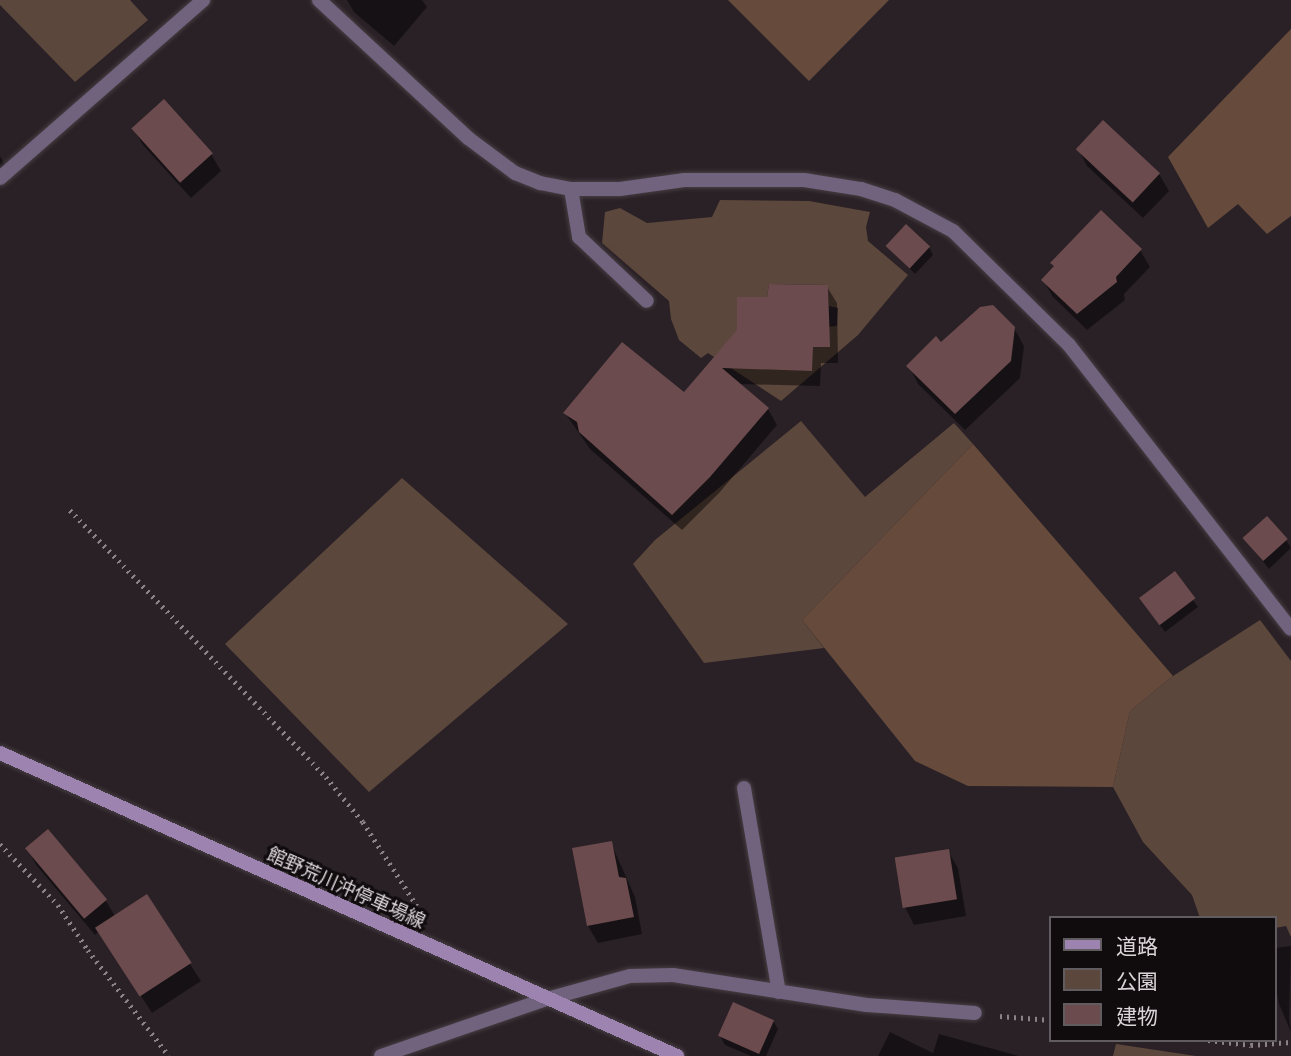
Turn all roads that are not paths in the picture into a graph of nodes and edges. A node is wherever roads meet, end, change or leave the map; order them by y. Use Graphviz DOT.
graph roads {
  1 [pos="203,0"];
  2 [pos="319,0"];
  3 [pos="0,178"];
  4 [pos="571,189"];
  5 [pos="647,301"];
  6 [pos="1291,629"];
  7 [pos="0,753"];
  8 [pos="744,788"];
  9 [pos="779,992"];
  10 [pos="547,999"];
  11 [pos="975,1013"];
  12 [pos="381,1056"];
  13 [pos="677,1056"];
  1 -- 3 [label="street"];
  2 -- 4 [label="street"];
  4 -- 5 [label="street"];
  4 -- 6 [label="street"];
  7 -- 10 [label="main road, 館野荒川沖停車場線"];
  8 -- 9 [label="street"];
  9 -- 10 [label="street"];
  9 -- 11 [label="street"];
  10 -- 12 [label="street"];
  10 -- 13 [label="main road, 館野荒川沖停車場線"];
}
